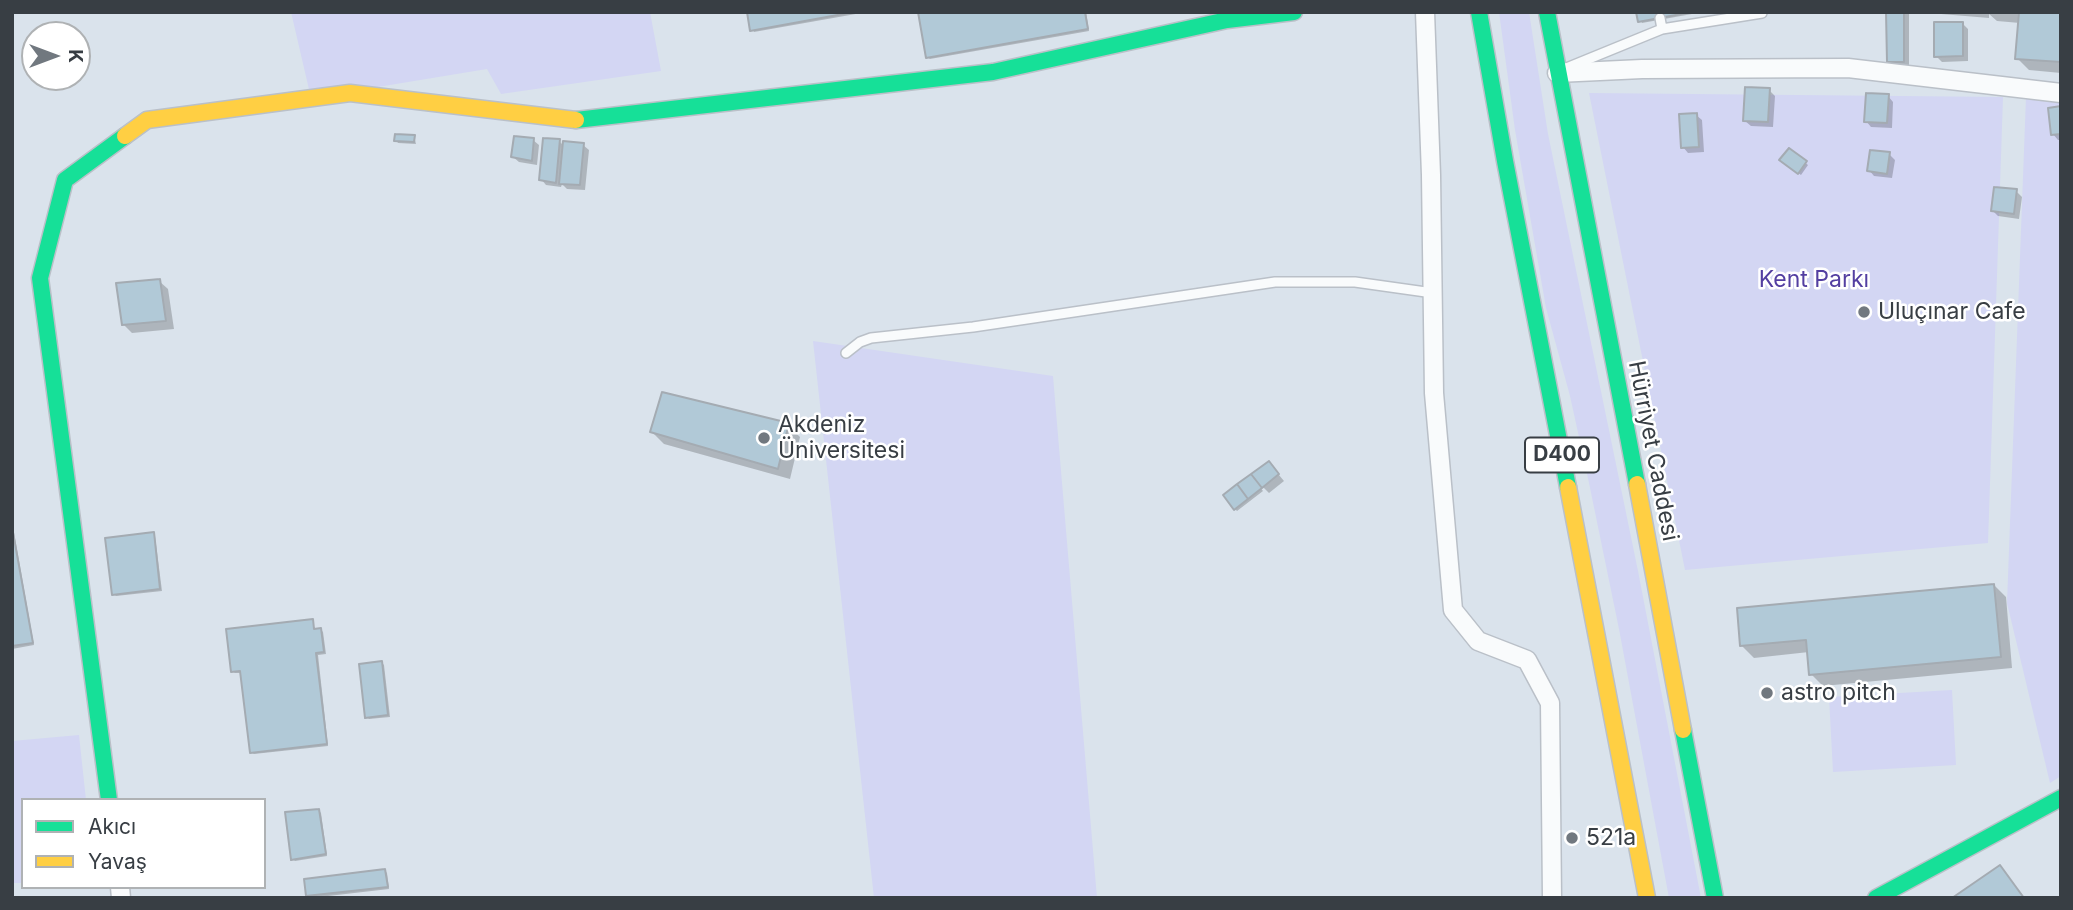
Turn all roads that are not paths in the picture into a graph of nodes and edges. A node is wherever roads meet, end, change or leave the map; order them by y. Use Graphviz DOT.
graph roads {
  1 [pos="1294,12"];
  2 [pos="1425,12"];
  3 [pos="1479,12"];
  4 [pos="1547,12"];
  5 [pos="1762,13"];
  6 [pos="1660,18"];
  7 [pos="1662,29"];
  8 [pos="1557,74"];
  9 [pos="2061,93"];
  10 [pos="1433,293"];
  11 [pos="846,353"];
  12 [pos="109,798"];
  13 [pos="2059,806"];
  14 [pos="1552,898"];
  15 [pos="1647,898"];
  16 [pos="1715,898"];
  17 [pos="1876,898"];
  1 -- 12 [label="main road"];
  2 -- 10 [label="street"];
  3 -- 15 [label="main road, D400"];
  4 -- 8 [label="main road, Hürriyet Caddesi"];
  5 -- 7 [label="lane"];
  6 -- 7 [label="lane"];
  7 -- 8 [label="lane"];
  8 -- 9 [label="street"];
  8 -- 16 [label="main road, Hürriyet Caddesi"];
  10 -- 11 [label="lane"];
  10 -- 14 [label="street"];
  13 -- 17 [label="main road"];
}
